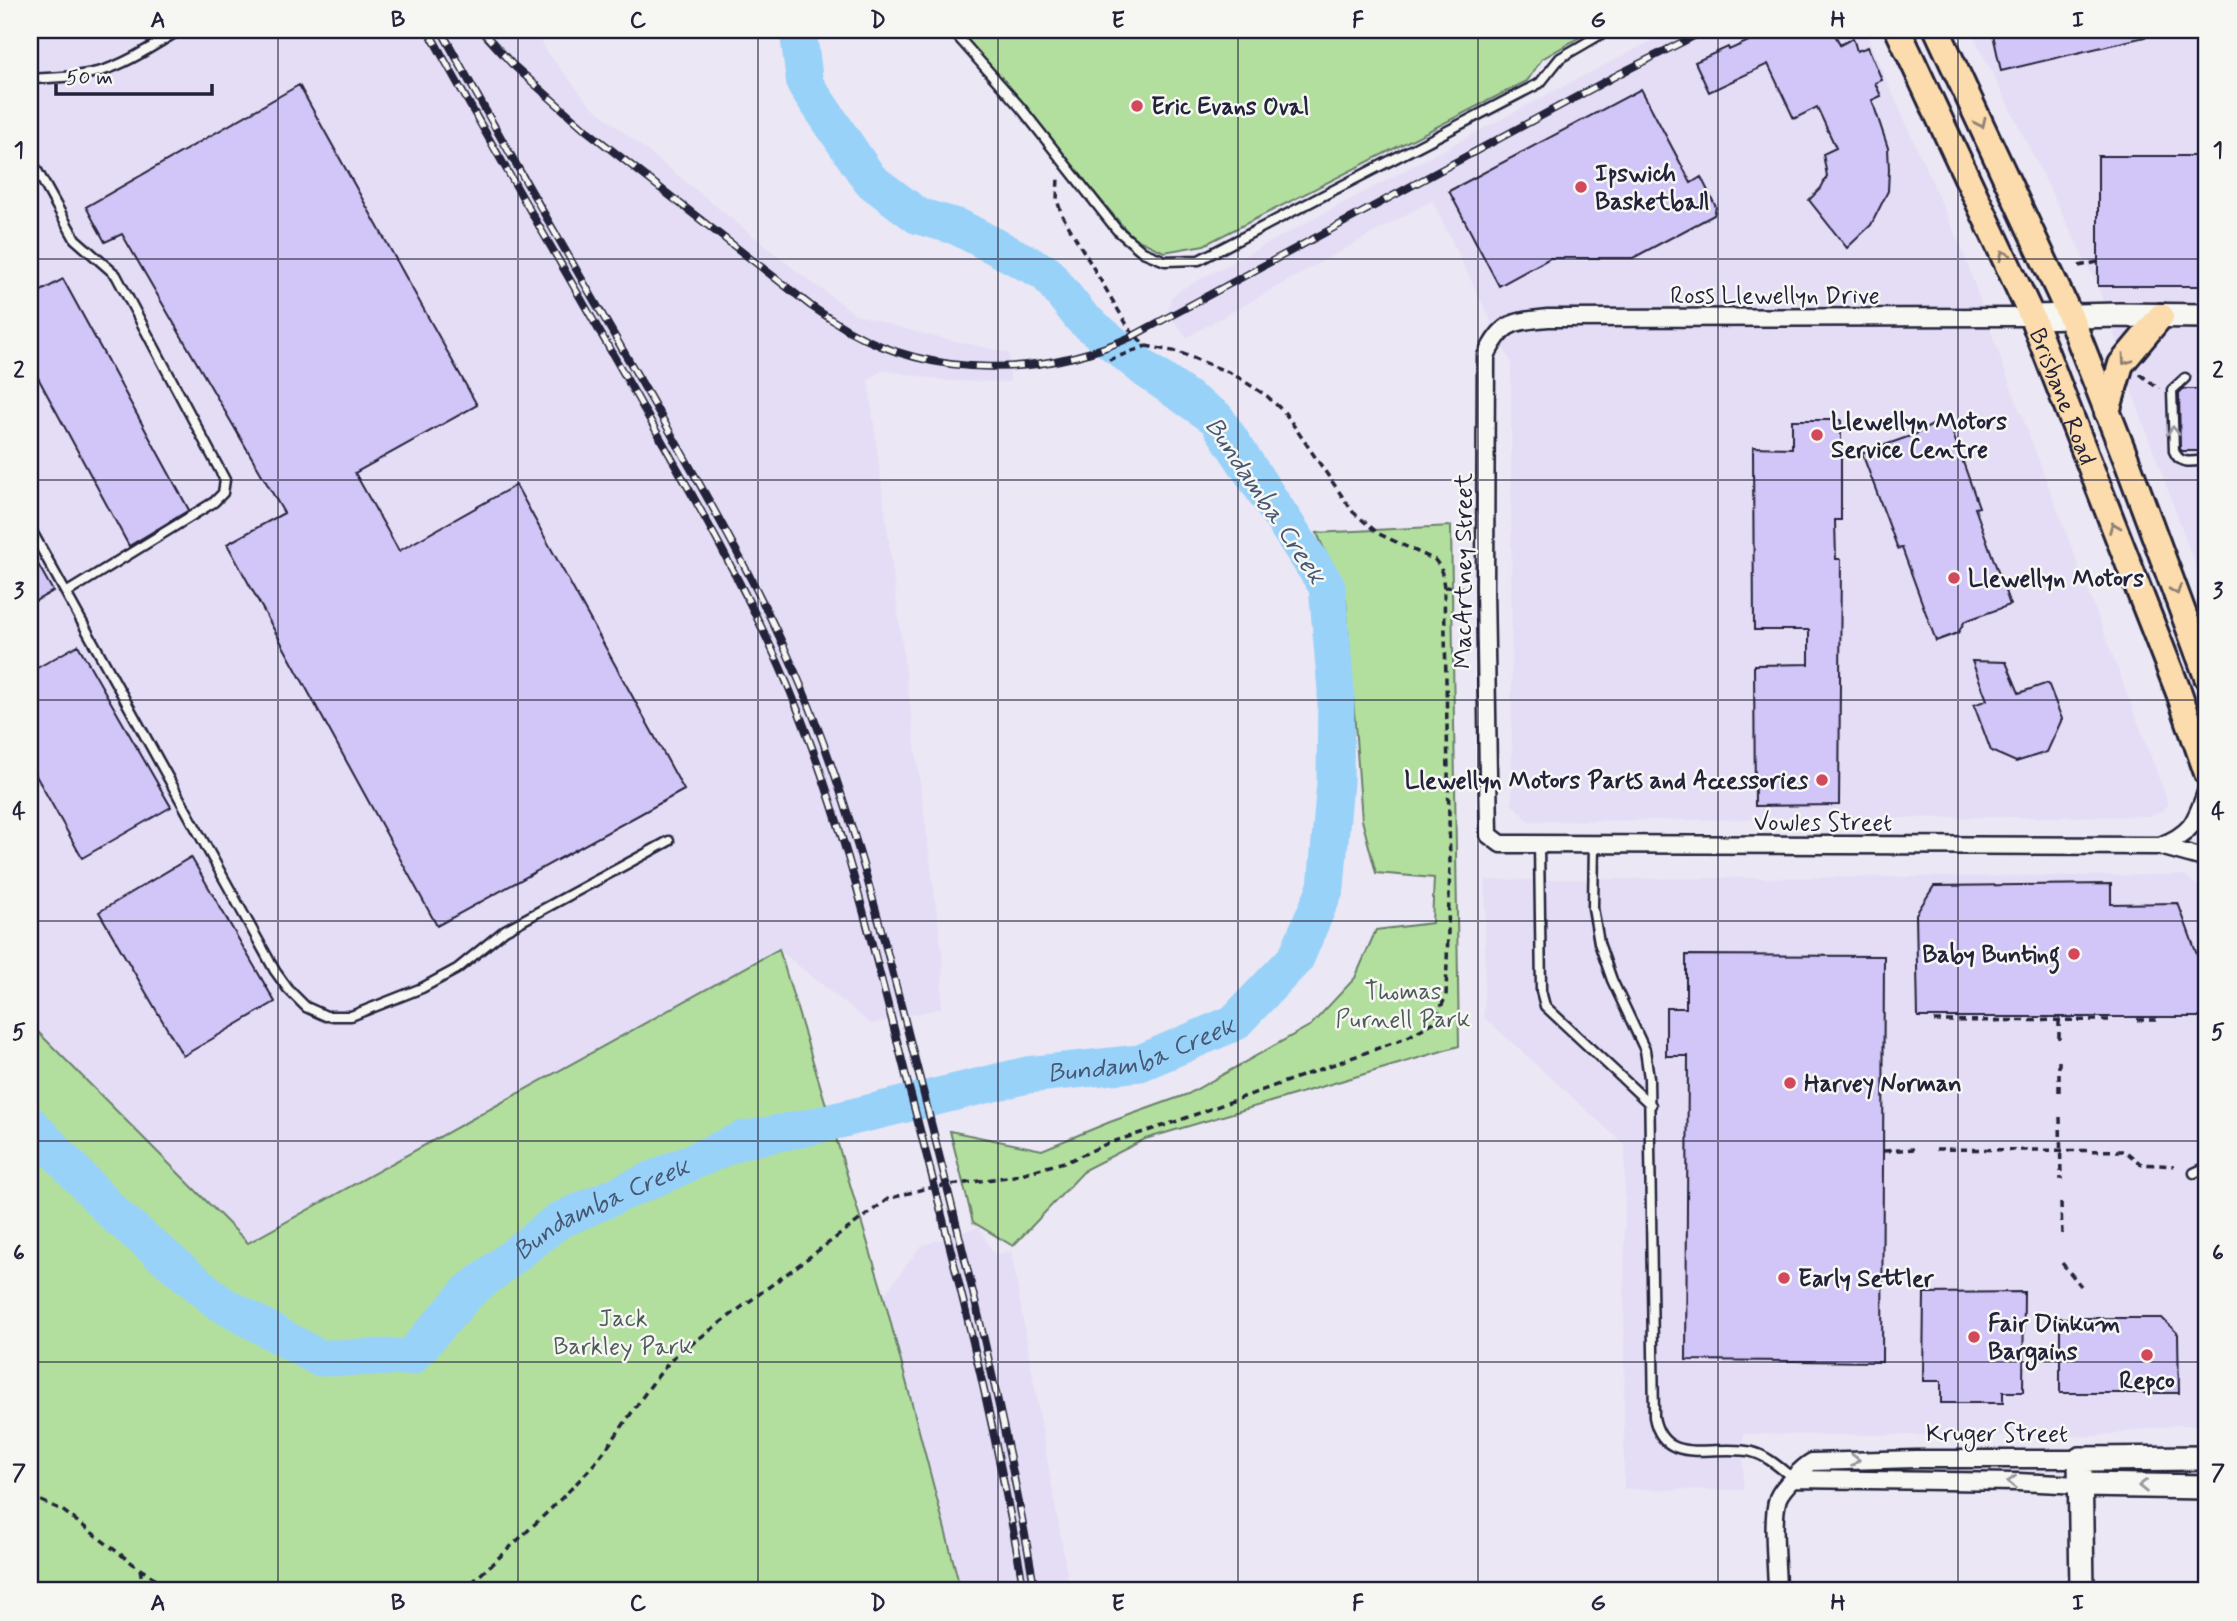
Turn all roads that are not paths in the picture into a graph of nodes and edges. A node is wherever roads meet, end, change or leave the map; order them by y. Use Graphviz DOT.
graph roads {
  1 [pos="180,30"];
  2 [pos="952,30"];
  3 [pos="1608,30"];
  4 [pos="1898,30"];
  5 [pos="1937,30"];
  6 [pos="30,79"];
  7 [pos="30,158"];
  8 [pos="2070,316"];
  9 [pos="2161,316"];
  10 [pos="2207,316"];
  11 [pos="2032,317"];
  12 [pos="1518,321"];
  13 [pos="2185,378"];
  14 [pos="2107,412"];
  15 [pos="2207,460"];
  16 [pos="30,528"];
  17 [pos="66,593"];
  18 [pos="2207,677"];
  19 [pos="2207,773"];
  20 [pos="2207,790"];
  21 [pos="1489,835"];
  22 [pos="669,841"];
  23 [pos="1539,844"];
  24 [pos="1594,844"];
  25 [pos="2160,846"];
  26 [pos="2207,859"];
  27 [pos="1651,1105"];
  28 [pos="2207,1167"];
  29 [pos="2194,1173"];
  30 [pos="2207,1458"];
  31 [pos="2080,1459"];
  32 [pos="1794,1479"];
  33 [pos="2080,1485"];
  34 [pos="2207,1487"];
  35 [pos="1777,1591"];
  36 [pos="2082,1591"];
  1 -- 6 [label="lane"];
  2 -- 3 [label="lane"];
  11 -- 4 [label="main road, Brisbane Road, one-way"];
  5 -- 8 [label="main road, Brisbane Road, one-way"];
  7 -- 17 [label="lane"];
  8 -- 9 [label="street"];
  8 -- 11 [label="street"];
  8 -- 14 [label="main road, Brisbane Road"];
  9 -- 10 [label="street"];
  9 -- 14 [label="main road, one-way"];
  11 -- 12 [label="street, Ross Llewellyn Drive"];
  19 -- 11 [label="main road, Brisbane Road, one-way"];
  12 -- 21 [label="street, MacArtney Street"];
  15 -- 13 [label="lane, one-way"];
  14 -- 18 [label="main road, Brisbane Road, one-way"];
  16 -- 17 [label="lane"];
  17 -- 22 [label="lane"];
  20 -- 25 [label="street, Vowles Street"];
  21 -- 23 [label="street, Vowles Street"];
  23 -- 24 [label="street, Vowles Street"];
  23 -- 27 [label="lane"];
  24 -- 25 [label="street, Vowles Street"];
  24 -- 27 [label="lane"];
  25 -- 26 [label="street, Vowles Street"];
  27 -- 32 [label="lane"];
  28 -- 29 [label="lane"];
  30 -- 31 [label="street, Kruger Street"];
  32 -- 31 [label="street, Kruger Street, one-way"];
  31 -- 33 [label="street"];
  33 -- 32 [label="street, Kruger Street, one-way"];
  32 -- 35 [label="street, Kruger Street"];
  34 -- 33 [label="street, Kruger Street, one-way"];
  33 -- 36 [label="street"];
}
